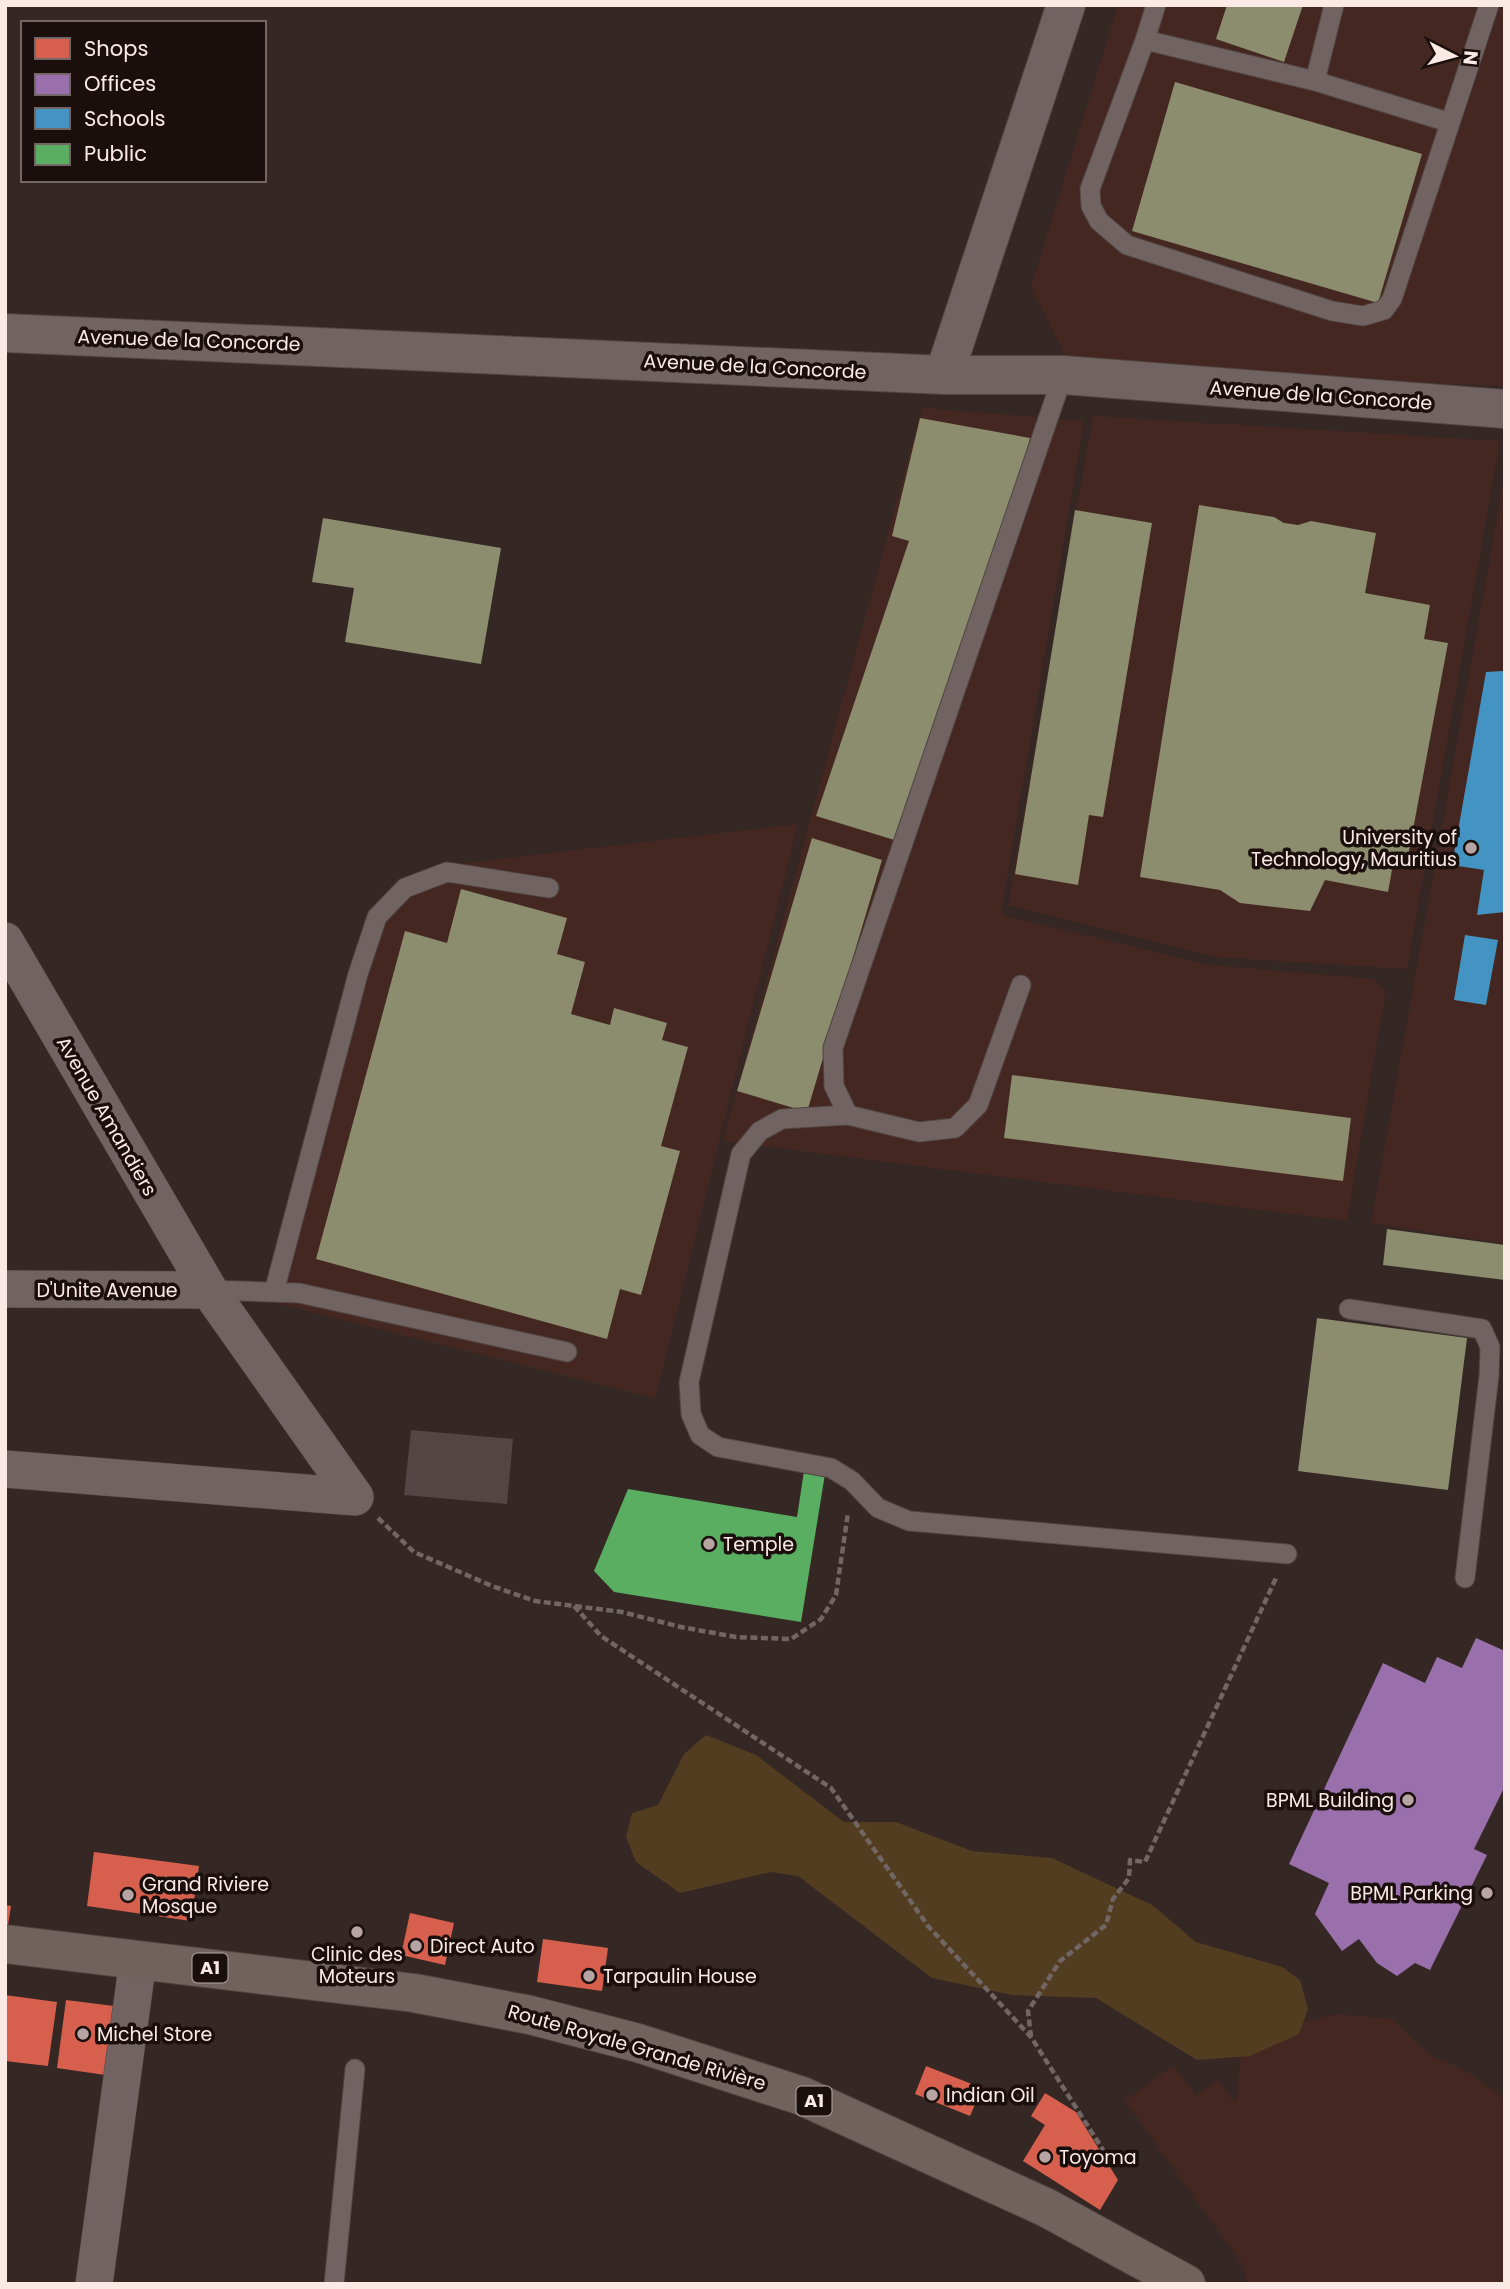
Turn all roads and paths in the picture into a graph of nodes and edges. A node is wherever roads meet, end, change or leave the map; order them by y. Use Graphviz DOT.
graph roads {
  1 [pos="1066,5"];
  2 [pos="1156,5"];
  3 [pos="1334,5"];
  4 [pos="1489,5"];
  5 [pos="1145,40"];
  6 [pos="1315,81"];
  7 [pos="1448,122"];
  8 [pos="5,332"];
  9 [pos="944,375"];
  10 [pos="1063,375"];
  11 [pos="1505,410"];
  12 [pos="549,888"];
  13 [pos="5,941"];
  14 [pos="1021,985"];
  15 [pos="848,1115"];
  16 [pos="5,1289"];
  17 [pos="209,1290"];
  18 [pos="274,1292"];
  19 [pos="1349,1309"];
  20 [pos="567,1352"];
  21 [pos="5,1469"];
  22 [pos="852,1481"];
  23 [pos="355,1497"];
  24 [pos="1287,1555"];
  25 [pos="1465,1578"];
  26 [pos="574,1606"];
  27 [pos="5,1944"];
  28 [pos="138,1960"];
  29 [pos="1031,2037"];
  30 [pos="355,2069"];
  31 [pos="1112,2164"];
  32 [pos="94,2284"];
  33 [pos="334,2284"];
  34 [pos="1186,2284"];
  1 -- 9 [label="street"];
  2 -- 5 [label="lane"];
  3 -- 6 [label="lane"];
  4 -- 7 [label="lane"];
  5 -- 6 [label="lane"];
  5 -- 7 [label="lane"];
  6 -- 7 [label="lane"];
  8 -- 9 [label="street, Avenue de la Concorde"];
  9 -- 10 [label="street, Avenue de la Concorde"];
  10 -- 11 [label="street, Avenue de la Concorde"];
  10 -- 15 [label="lane"];
  12 -- 18 [label="lane"];
  13 -- 17 [label="street, Avenue Amandiers"];
  14 -- 15 [label="lane"];
  15 -- 22 [label="lane"];
  16 -- 17 [label="street, D'Unite Avenue"];
  17 -- 18 [label="lane"];
  17 -- 23 [label="street, Avenue Amandiers"];
  18 -- 20 [label="lane"];
  19 -- 25 [label="lane"];
  21 -- 23 [label="street"];
  22 -- 24 [label="lane"];
  22 -- 26 [label="path"];
  23 -- 26 [label="path"];
  24 -- 29 [label="path"];
  26 -- 29 [label="path"];
  27 -- 28 [label="main road, Route Royale Grande Rivière / A1"];
  28 -- 32 [label="street"];
  28 -- 34 [label="main road, Route Royale Grande Rivière / A1"];
  29 -- 31 [label="path"];
  30 -- 33 [label="lane"];
}
